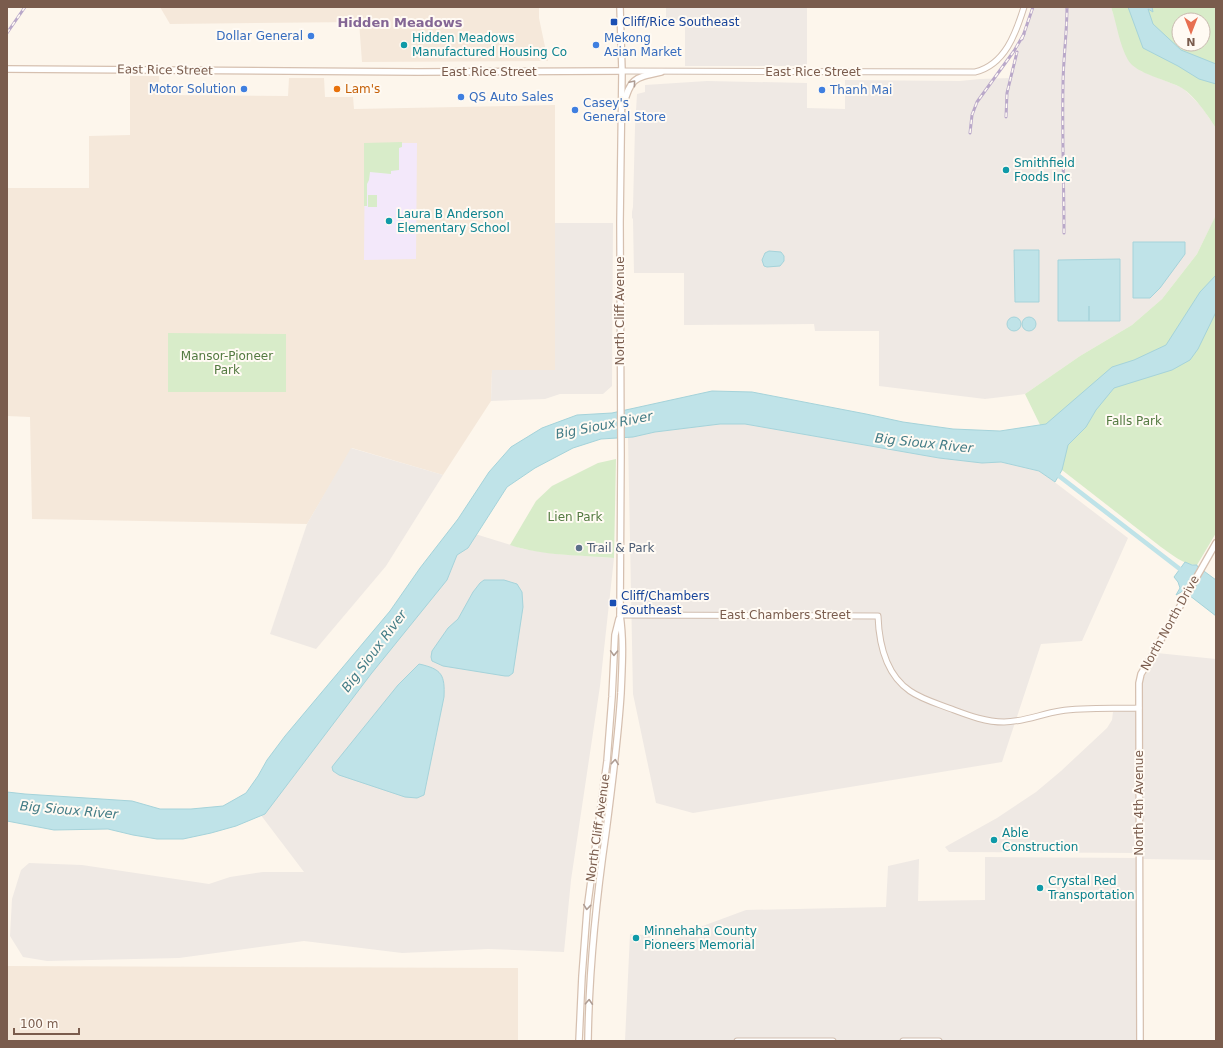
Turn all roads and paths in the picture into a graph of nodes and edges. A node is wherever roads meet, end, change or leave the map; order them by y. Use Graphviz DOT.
graph roads {
  1 [pos="620,7"];
  2 [pos="1024,7"];
  3 [pos="7,69"];
  4 [pos="622,72"];
  5 [pos="661,72"];
  6 [pos="622,112"];
  7 [pos="1216,543"];
  8 [pos="620,615"];
  9 [pos="1139,708"];
  10 [pos="580,1041"];
  11 [pos="588,1041"];
  12 [pos="737,1041"];
  13 [pos="832,1041"];
  14 [pos="903,1041"];
  15 [pos="939,1041"];
  16 [pos="1140,1041"];
  1 -- 4 [label="main road, North Cliff Avenue"];
  2 -- 5 [label="street, East Rice Street"];
  3 -- 4 [label="main road, East Rice Street"];
  4 -- 5 [label="street, East Rice Street"];
  4 -- 6 [label="main road, North Cliff Avenue"];
  6 -- 5 [label="main road, one-way"];
  6 -- 8 [label="main road, North Cliff Avenue"];
  7 -- 9 [label="main road, North North Drive"];
  8 -- 9 [label="street, East Chambers Street"];
  8 -- 10 [label="main road, North Cliff Avenue, one-way"];
  11 -- 8 [label="main road, North Cliff Avenue, one-way"];
  9 -- 16 [label="main road, North 4th Avenue"];
  12 -- 13 [label="street"];
  14 -- 15 [label="street"];
}
